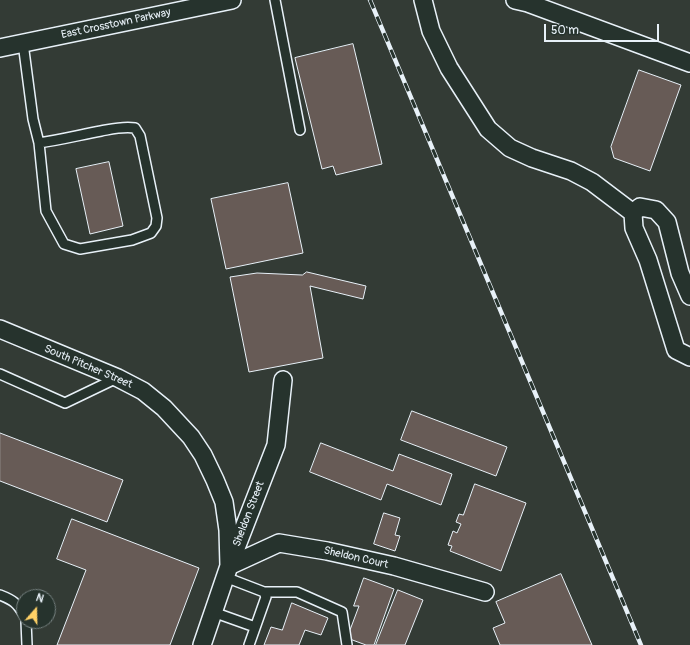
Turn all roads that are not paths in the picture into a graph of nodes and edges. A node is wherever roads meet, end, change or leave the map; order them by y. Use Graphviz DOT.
graph roads {
  1 [pos="232,0"];
  2 [pos="275,0"];
  3 [pos="423,0"];
  4 [pos="515,0"];
  5 [pos="563,8"];
  6 [pos="23,43"];
  7 [pos="0,48"];
  8 [pos="690,63"];
  9 [pos="300,130"];
  10 [pos="39,143"];
  11 [pos="633,213"];
  12 [pos="690,296"];
  13 [pos="0,329"];
  14 [pos="690,357"];
  15 [pos="0,374"];
  16 [pos="118,378"];
  17 [pos="283,380"];
  18 [pos="227,572"];
  19 [pos="264,592"];
  20 [pos="485,592"];
  21 [pos="0,595"];
  22 [pos="16,603"];
  23 [pos="213,612"];
  24 [pos="255,627"];
  25 [pos="26,629"];
  26 [pos="204,644"];
  27 [pos="27,645"];
  28 [pos="249,645"];
  29 [pos="347,645"];
  1 -- 6 [label="street, East Crosstown Parkway"];
  2 -- 9 [label="lane"];
  3 -- 11 [label="street"];
  4 -- 5 [label="street"];
  5 -- 8 [label="street"];
  6 -- 7 [label="street, East Crosstown Parkway"];
  6 -- 10 [label="lane"];
  10 -- 10 [label="lane"];
  11 -- 12 [label="street"];
  11 -- 14 [label="street"];
  13 -- 16 [label="street, South Pitcher Street"];
  15 -- 16 [label="lane"];
  16 -- 18 [label="street, South Pitcher Street"];
  17 -- 18 [label="street, Sheldon Street"];
  18 -- 19 [label="lane"];
  18 -- 20 [label="street, Sheldon Court"];
  18 -- 23 [label="street, Sheldon Street"];
  19 -- 24 [label="lane"];
  19 -- 29 [label="lane"];
  21 -- 22 [label="lane"];
  23 -- 24 [label="lane"];
  23 -- 26 [label="street, Sheldon Street"];
  24 -- 28 [label="lane"];
  25 -- 27 [label="lane"];
}
